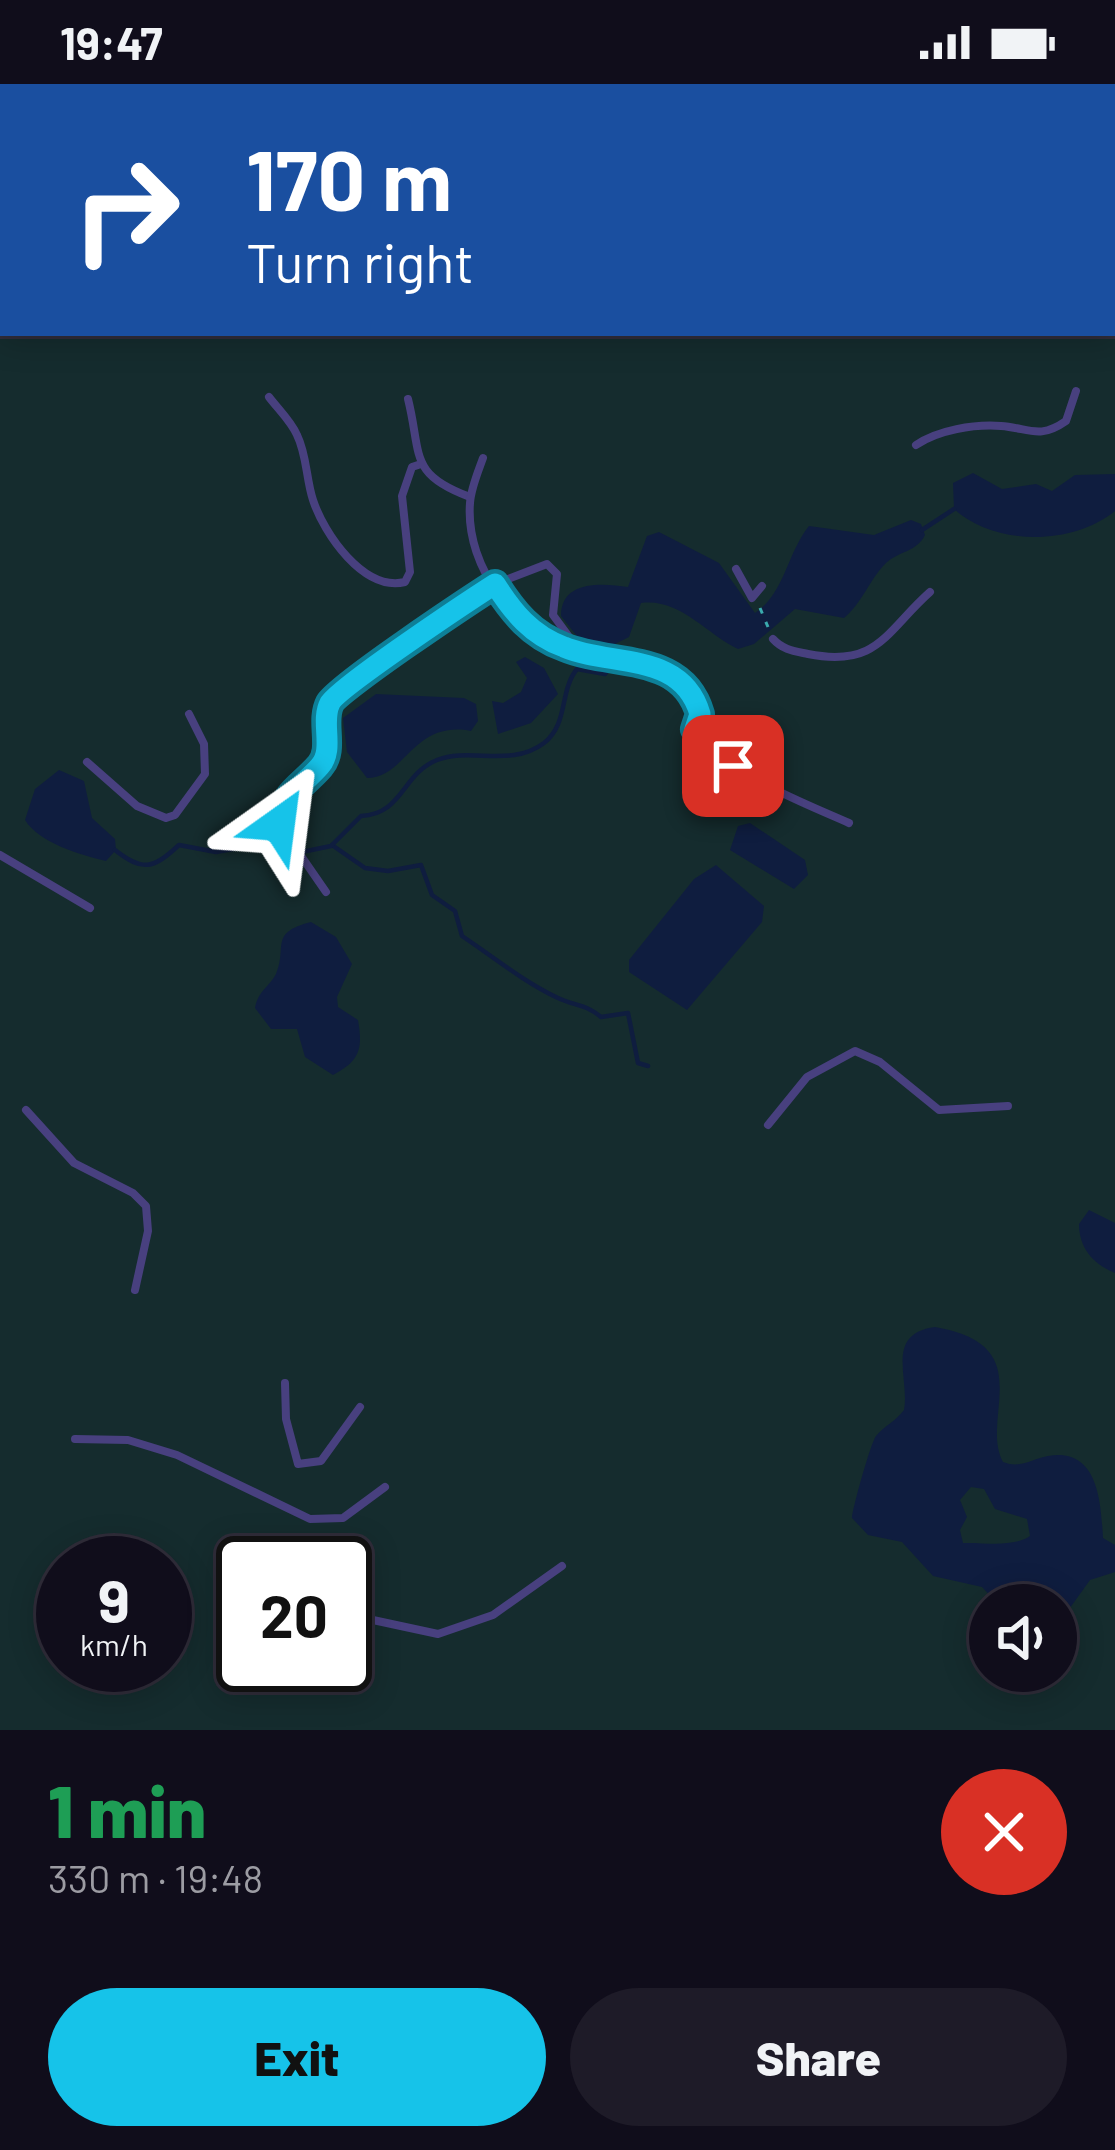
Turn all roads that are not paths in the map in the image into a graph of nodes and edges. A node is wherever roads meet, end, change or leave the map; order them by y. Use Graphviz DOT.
graph roads {
  1 [pos="1076,391"];
  2 [pos="269,397"];
  3 [pos="408,399"];
  4 [pos="916,445"];
  5 [pos="482,458"];
  6 [pos="418,464"];
  7 [pos="470,496"];
  8 [pos="736,569"];
  9 [pos="495,584"];
  10 [pos="762,586"];
  11 [pos="930,592"];
  12 [pos="773,639"];
  13 [pos="581,652"];
  14 [pos="189,714"];
  15 [pos="87,762"];
  16 [pos="849,823"];
  17 [pos="0,856"];
  18 [pos="326,892"];
  19 [pos="90,908"];
  20 [pos="1008,1106"];
  21 [pos="26,1110"];
  22 [pos="768,1125"];
  23 [pos="135,1290"];
  24 [pos="285,1383"];
  25 [pos="360,1407"];
  26 [pos="75,1439"];
  27 [pos="385,1487"];
  28 [pos="562,1566"];
  29 [pos="372,1620"];
  1 -- 4 [label="lane"];
  2 -- 6 [label="lane"];
  3 -- 6 [label="lane"];
  5 -- 7 [label="lane"];
  6 -- 7 [label="lane"];
  7 -- 9 [label="lane"];
  8 -- 10 [label="lane"];
  9 -- 13 [label="lane"];
  9 -- 13 [label="lane"];
  9 -- 18 [label="lane"];
  11 -- 12 [label="lane"];
  13 -- 16 [label="lane"];
  14 -- 15 [label="lane"];
  17 -- 19 [label="lane"];
  20 -- 22 [label="lane"];
  21 -- 23 [label="lane"];
  24 -- 25 [label="lane"];
  26 -- 27 [label="lane"];
  28 -- 29 [label="lane"];
}
